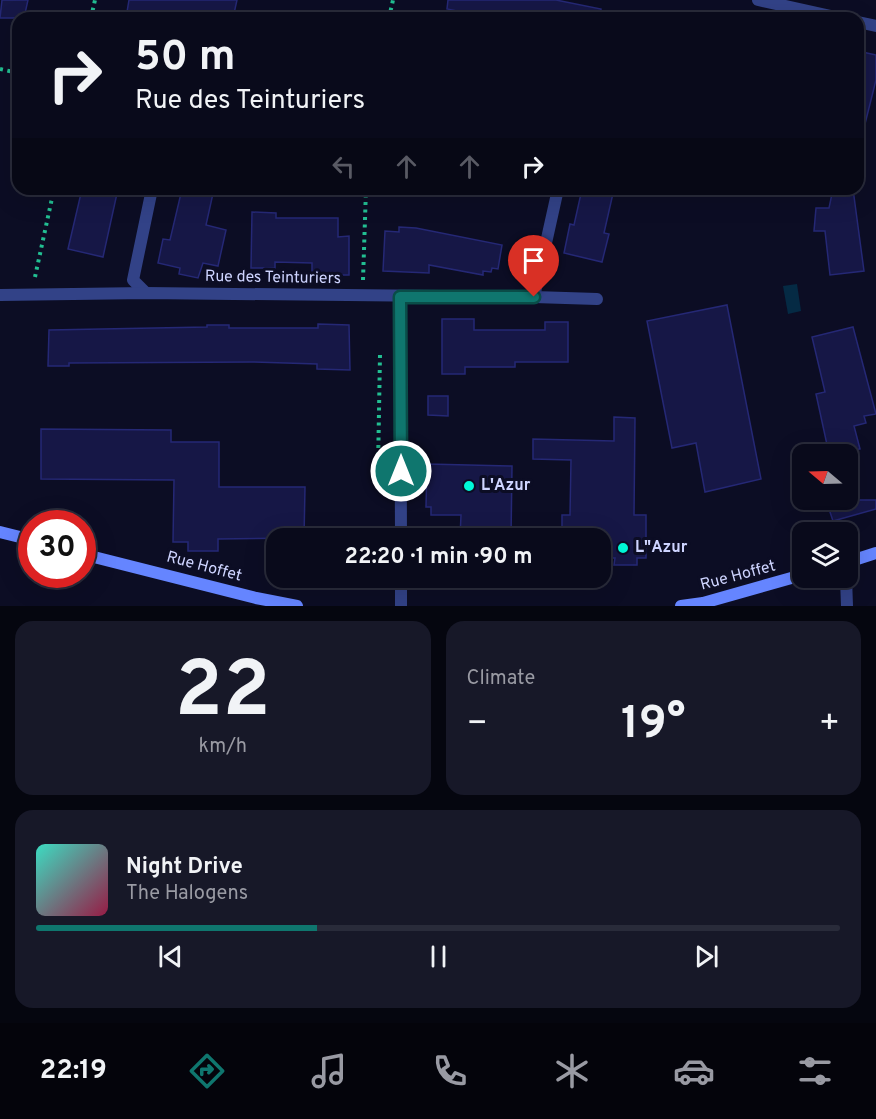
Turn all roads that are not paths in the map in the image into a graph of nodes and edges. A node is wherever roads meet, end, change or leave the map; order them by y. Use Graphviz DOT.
graph roads {
  1 [pos="758,0"];
  2 [pos="813,12"];
  3 [pos="151,195"];
  4 [pos="557,195"];
  5 [pos="540,272"];
  6 [pos="133,280"];
  7 [pos="119,294"];
  8 [pos="146,294"];
  9 [pos="0,295"];
  10 [pos="400,297"];
  11 [pos="534,297"];
  12 [pos="555,298"];
  13 [pos="597,299"];
  14 [pos="401,528"];
  15 [pos="0,532"];
  16 [pos="18,536"];
  17 [pos="876,553"];
  18 [pos="96,558"];
  19 [pos="858,559"];
  20 [pos="792,578"];
  21 [pos="401,588"];
  22 [pos="846,588"];
  23 [pos="297,606"];
  24 [pos="401,606"];
  25 [pos="681,606"];
  26 [pos="847,606"];
  1 -- 2 [label="street"];
  3 -- 6 [label="street"];
  4 -- 5 [label="street"];
  5 -- 11 [label="street"];
  5 -- 12 [label="street"];
  6 -- 7 [label="street"];
  6 -- 8 [label="street"];
  7 -- 8 [label="street, Rue des Teinturiers"];
  7 -- 9 [label="street, Rue des Teinturiers"];
  8 -- 10 [label="street, Rue des Teinturiers"];
  10 -- 11 [label="street, Rue des Teinturiers"];
  10 -- 14 [label="street"];
  11 -- 12 [label="street, Rue des Teinturiers"];
  12 -- 13 [label="street, Rue des Teinturiers"];
  15 -- 16 [label="main road"];
  17 -- 19 [label="main road"];
  18 -- 23 [label="main road, Rue Hoffet"];
  20 -- 25 [label="main road, Rue Hoffet"];
  21 -- 24 [label="street"];
  22 -- 26 [label="street"];
}
